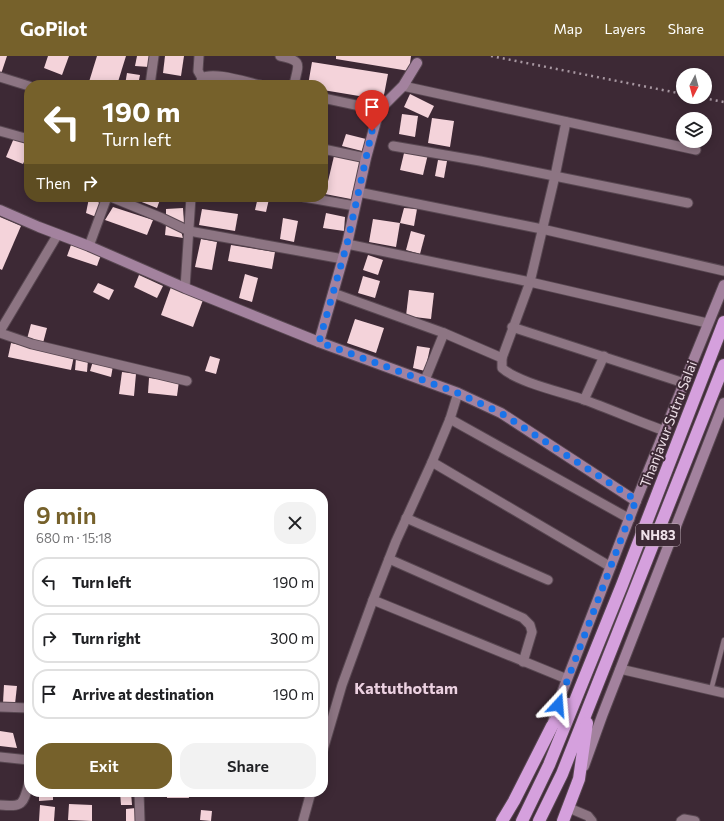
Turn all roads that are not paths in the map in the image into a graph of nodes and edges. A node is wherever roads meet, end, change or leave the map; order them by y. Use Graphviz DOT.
graph roads {
  1 [pos="154,56"];
  2 [pos="199,56"];
  3 [pos="280,56"];
  4 [pos="417,63"];
  5 [pos="0,78"];
  6 [pos="151,80"];
  7 [pos="200,80"];
  8 [pos="203,80"];
  9 [pos="235,80"];
  10 [pos="295,80"];
  11 [pos="24,85"];
  12 [pos="403,86"];
  13 [pos="328,99"];
  14 [pos="379,110"];
  15 [pos="566,122"];
  16 [pos="0,130"];
  17 [pos="24,138"];
  18 [pos="393,146"];
  19 [pos="328,150"];
  20 [pos="696,150"];
  21 [pos="366,158"];
  22 [pos="555,176"];
  23 [pos="358,192"];
  24 [pos="328,201"];
  25 [pos="106,202"];
  26 [pos="123,202"];
  27 [pos="191,202"];
  28 [pos="688,203"];
  29 [pos="355,206"];
  30 [pos="0,210"];
  31 [pos="542,229"];
  32 [pos="189,231"];
  33 [pos="58,234"];
  34 [pos="347,244"];
  35 [pos="89,246"];
  36 [pos="343,259"];
  37 [pos="724,271"];
  38 [pos="530,282"];
  39 [pos="724,285"];
  40 [pos="185,288"];
  41 [pos="333,293"];
  42 [pos="724,322"];
  43 [pos="708,323"];
  44 [pos="512,327"];
  45 [pos="0,332"];
  46 [pos="444,333"];
  47 [pos="319,342"];
  48 [pos="604,356"];
  49 [pos="502,358"];
  50 [pos="724,365"];
  51 [pos="425,380"];
  52 [pos="187,381"];
  53 [pos="684,383"];
  54 [pos="458,393"];
  55 [pos="584,400"];
  56 [pos="724,403"];
  57 [pos="450,419"];
  58 [pos="665,431"];
  59 [pos="432,462"];
  60 [pos="636,500"];
  61 [pos="406,518"];
  62 [pos="630,519"];
  63 [pos="388,559"];
  64 [pos="611,567"];
  65 [pos="548,580"];
  66 [pos="373,600"];
  67 [pos="724,640"];
  68 [pos="523,662"];
  69 [pos="620,669"];
  70 [pos="567,679"];
  71 [pos="711,690"];
  72 [pos="578,692"];
  73 [pos="724,693"];
  74 [pos="589,704"];
  75 [pos="0,707"];
  76 [pos="24,708"];
  77 [pos="552,726"];
  78 [pos="328,733"];
  79 [pos="0,757"];
  80 [pos="24,759"];
  81 [pos="579,780"];
  82 [pos="25,797"];
  83 [pos="139,797"];
  84 [pos="310,797"];
  85 [pos="0,805"];
  86 [pos="569,808"];
  87 [pos="140,821"];
  88 [pos="304,821"];
  89 [pos="502,821"];
  90 [pos="522,821"];
  91 [pos="539,821"];
  92 [pos="563,821"];
  93 [pos="592,821"];
  94 [pos="681,821"];
  95 [pos="695,821"];
  1 -- 6 [label="street"];
  2 -- 7 [label="street"];
  3 -- 10 [label="street"];
  4 -- 12 [label="street"];
  5 -- 11 [label="street"];
  8 -- 9 [label="street"];
  12 -- 14 [label="street"];
  12 -- 15 [label="street"];
  13 -- 14 [label="street"];
  14 -- 21 [label="street"];
  15 -- 20 [label="street"];
  15 -- 22 [label="street"];
  16 -- 17 [label="street"];
  18 -- 22 [label="street"];
  19 -- 21 [label="street"];
  21 -- 23 [label="street"];
  22 -- 28 [label="street"];
  22 -- 31 [label="street"];
  23 -- 29 [label="street"];
  23 -- 31 [label="street"];
  24 -- 29 [label="street"];
  25 -- 35 [label="street"];
  26 -- 32 [label="street"];
  27 -- 32 [label="street"];
  29 -- 34 [label="street"];
  30 -- 33 [label="street"];
  31 -- 37 [label="street"];
  31 -- 38 [label="street"];
  32 -- 36 [label="street"];
  32 -- 40 [label="street"];
  33 -- 35 [label="street"];
  33 -- 45 [label="street"];
  34 -- 36 [label="street"];
  34 -- 38 [label="street"];
  35 -- 40 [label="street"];
  36 -- 41 [label="street"];
  38 -- 43 [label="street"];
  38 -- 44 [label="street"];
  39 -- 43 [label="street"];
  40 -- 47 [label="street"];
  41 -- 46 [label="street"];
  41 -- 47 [label="street"];
  42 -- 72 [label="highway, Thanjavur Sutru Salai / NH83"];
  43 -- 53 [label="street"];
  44 -- 48 [label="street"];
  44 -- 49 [label="street"];
  45 -- 52 [label="street"];
  46 -- 49 [label="street"];
  46 -- 51 [label="street"];
  47 -- 51 [label="street"];
  48 -- 53 [label="street"];
  48 -- 55 [label="street"];
  49 -- 55 [label="street"];
  50 -- 74 [label="highway, NH83"];
  51 -- 54 [label="street"];
  53 -- 58 [label="street"];
  54 -- 57 [label="street"];
  54 -- 60 [label="street"];
  55 -- 58 [label="street"];
  56 -- 69 [label="street"];
  57 -- 59 [label="street"];
  57 -- 62 [label="street"];
  58 -- 60 [label="street"];
  59 -- 61 [label="street"];
  59 -- 64 [label="street"];
  60 -- 62 [label="street"];
  61 -- 63 [label="street"];
  61 -- 65 [label="street"];
  62 -- 64 [label="street"];
  63 -- 66 [label="street"];
  63 -- 68 [label="street"];
  64 -- 70 [label="street"];
  66 -- 68 [label="street"];
  66 -- 78 [label="street"];
  67 -- 71 [label="lane"];
  68 -- 70 [label="street"];
  69 -- 71 [label="street"];
  69 -- 81 [label="street"];
  70 -- 77 [label="street"];
  71 -- 73 [label="street"];
  72 -- 77 [label="highway"];
  72 -- 90 [label="highway, NH83"];
  74 -- 81 [label="highway"];
  74 -- 91 [label="highway, NH83"];
  75 -- 76 [label="street"];
  77 -- 89 [label="highway"];
  79 -- 80 [label="street"];
  81 -- 86 [label="highway"];
  82 -- 85 [label="street"];
  83 -- 87 [label="street"];
  84 -- 88 [label="street"];
  86 -- 92 [label="highway"];
  86 -- 93 [label="street"];
  94 -- 95 [label="street"];
}
